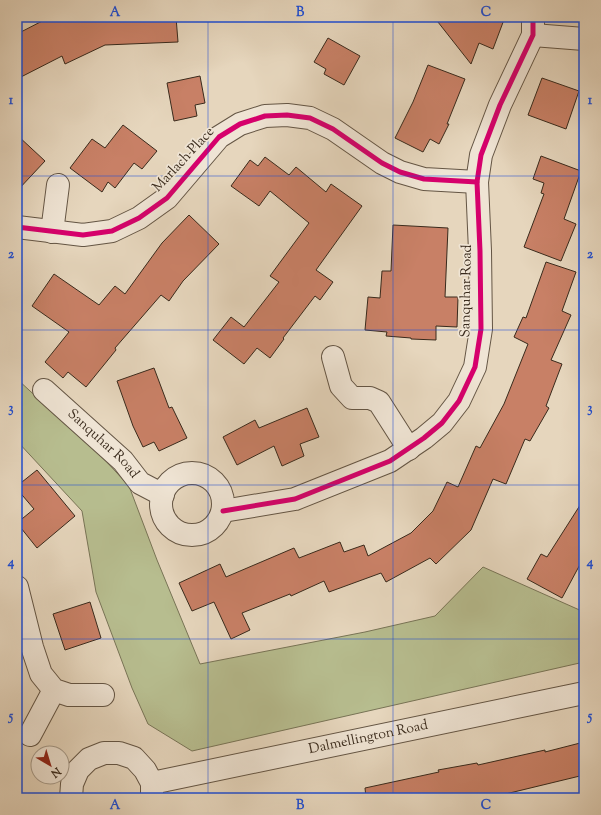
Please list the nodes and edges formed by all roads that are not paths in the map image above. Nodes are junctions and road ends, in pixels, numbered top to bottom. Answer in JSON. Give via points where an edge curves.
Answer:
{"nodes":[{"id":1,"x":533,"y":26,"type":"edge"},
{"id":2,"x":584,"y":39,"type":"edge"},
{"id":3,"x":477,"y":182,"type":"junction"},
{"id":4,"x":58,"y":185,"type":"dead end"},
{"id":5,"x":17,"y":227,"type":"edge"},
{"id":6,"x":52,"y":232,"type":"junction"},
{"id":7,"x":333,"y":357,"type":"dead end"},
{"id":8,"x":44,"y":390,"type":"dead end"},
{"id":9,"x":409,"y":449,"type":"junction"},
{"id":10,"x":162,"y":495,"type":"junction"},
{"id":11,"x":223,"y":511,"type":"junction"},
{"id":12,"x":17,"y":587,"type":"edge"},
{"id":13,"x":54,"y":690,"type":"junction"},
{"id":14,"x":584,"y":693,"type":"edge"},
{"id":15,"x":103,"y":695,"type":"dead end"},
{"id":16,"x":30,"y":735,"type":"dead end"},
{"id":17,"x":152,"y":791,"type":"edge"},
{"id":18,"x":71,"y":798,"type":"edge"}],
"edges":[{"from":1,"to":2,"type":"street","name":"Sanquhar Road"},
{"from":1,"to":3,"type":"street","name":"Sanquhar Road","via":[[481,155]]},
{"from":3,"to":6,"type":"street","name":"Marlach Place","via":[[424,179],[400,172],[333,129],[310,118],[264,116],[240,124],[219,137],[167,198],[139,218],[112,231],[83,235]]},
{"from":3,"to":9,"type":"street","name":"Sanquhar Road","via":[[481,328],[475,367],[459,401],[442,423]]},
{"from":4,"to":6,"type":"street"},
{"from":5,"to":6,"type":"street","name":"Marlach Place"},
{"from":7,"to":9,"type":"street","via":[[341,386],[352,398],[370,398],[379,402]]},
{"from":8,"to":10,"type":"street","name":"Sanquhar Road","via":[[123,461],[140,483]]},
{"from":9,"to":11,"type":"street","name":"Sanquhar Road","via":[[390,461],[295,499]]},
{"from":10,"to":11,"type":"street","via":[[171,482],[185,474],[201,474],[214,482],[222,495]]},
{"from":10,"to":11,"type":"street","via":[[162,512],[170,526],[184,535],[201,534],[215,526]]},
{"from":12,"to":13,"type":"street","via":[[41,674]]},
{"from":13,"to":15,"type":"street","via":[[69,695]]},
{"from":13,"to":16,"type":"street"},
{"from":14,"to":17,"type":"street","name":"Dalmellington Road"},
{"from":17,"to":18,"type":"street","name":"Dalmellington Road","via":[[145,770],[134,758],[120,753],[104,753],[89,759],[78,770],[72,784]]}]}
